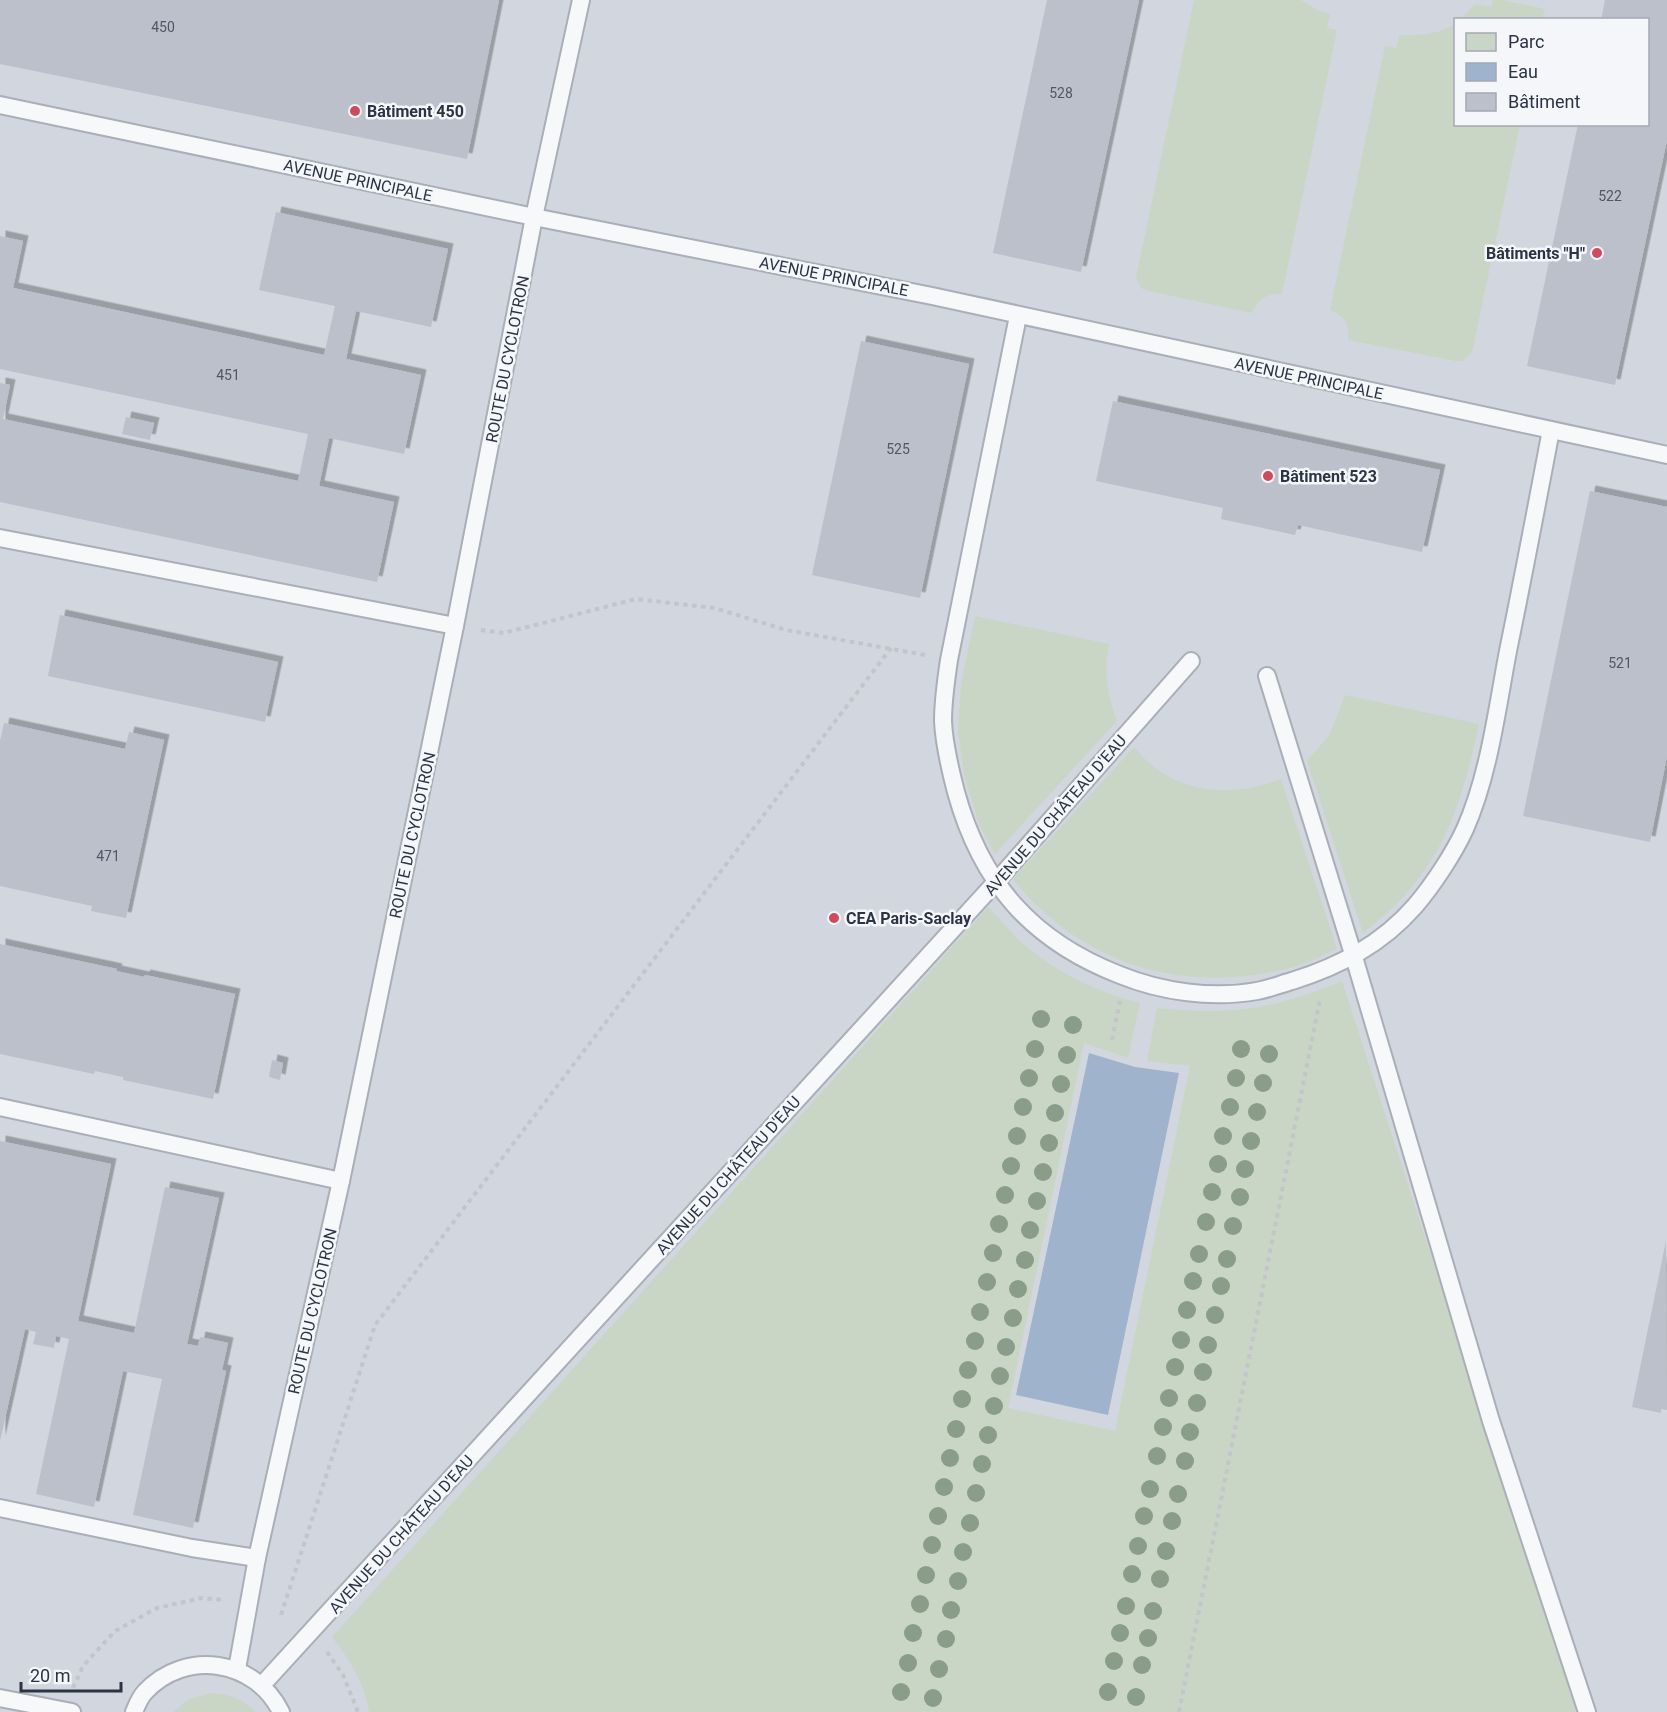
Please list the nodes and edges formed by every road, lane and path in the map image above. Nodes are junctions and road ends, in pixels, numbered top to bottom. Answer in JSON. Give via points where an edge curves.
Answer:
{"nodes":[{"id":1,"x":581,"y":0,"type":"edge"},
{"id":2,"x":0,"y":105,"type":"edge"},
{"id":3,"x":534,"y":217,"type":"junction"},
{"id":4,"x":1018,"y":316,"type":"junction"},
{"id":5,"x":1551,"y":430,"type":"junction"},
{"id":6,"x":1667,"y":454,"type":"edge"},
{"id":7,"x":0,"y":538,"type":"edge"},
{"id":8,"x":455,"y":626,"type":"junction"},
{"id":9,"x":891,"y":648,"type":"junction"},
{"id":10,"x":949,"y":660,"type":"junction"},
{"id":11,"x":1191,"y":661,"type":"dead end"},
{"id":12,"x":1267,"y":676,"type":"dead end"},
{"id":13,"x":995,"y":883,"type":"junction"},
{"id":14,"x":1354,"y":957,"type":"junction"},
{"id":15,"x":1326,"y":969,"type":"junction"},
{"id":16,"x":0,"y":1107,"type":"edge"},
{"id":17,"x":341,"y":1181,"type":"junction"},
{"id":18,"x":0,"y":1508,"type":"edge"},
{"id":19,"x":257,"y":1558,"type":"junction"},
{"id":20,"x":250,"y":1603,"type":"junction"},
{"id":21,"x":281,"y":1615,"type":"junction"},
{"id":22,"x":309,"y":1634,"type":"junction"},
{"id":23,"x":237,"y":1669,"type":"junction"},
{"id":24,"x":262,"y":1685,"type":"junction"},
{"id":25,"x":0,"y":1698,"type":"edge"},
{"id":26,"x":68,"y":1711,"type":"edge"},
{"id":27,"x":134,"y":1712,"type":"edge"},
{"id":28,"x":281,"y":1712,"type":"edge"},
{"id":29,"x":358,"y":1712,"type":"edge"},
{"id":30,"x":1179,"y":1712,"type":"edge"},
{"id":31,"x":1587,"y":1712,"type":"edge"}],
"edges":[{"from":1,"to":3,"type":"lane","name":"ROUTE DU CYCLOTRON"},
{"from":2,"to":3,"type":"lane","name":"AVENUE PRINCIPALE"},
{"from":3,"to":4,"type":"lane","name":"AVENUE PRINCIPALE"},
{"from":3,"to":8,"type":"lane","name":"ROUTE DU CYCLOTRON"},
{"from":4,"to":5,"type":"lane","name":"AVENUE PRINCIPALE"},
{"from":4,"to":10,"type":"lane"},
{"from":5,"to":6,"type":"lane","name":"AVENUE PRINCIPALE"},
{"from":5,"to":14,"type":"lane","via":[[1494,722],[1480,784],[1464,830],[1416,905],[1395,927]]},
{"from":7,"to":8,"type":"lane"},
{"from":8,"to":9,"type":"path","via":[[504,633],[636,599],[714,608],[786,630]]},
{"from":8,"to":17,"type":"lane","name":"ROUTE DU CYCLOTRON"},
{"from":9,"to":10,"type":"path"},
{"from":9,"to":21,"type":"path","via":[[375,1324]]},
{"from":10,"to":13,"type":"lane","via":[[943,717],[948,757],[963,820]]},
{"from":11,"to":13,"type":"lane","name":"AVENUE DU CHÂTEAU D'EAU"},
{"from":12,"to":14,"type":"lane"},
{"from":13,"to":15,"type":"lane","via":[[1019,911],[1075,956],[1157,987],[1219,994],[1259,991]]},
{"from":13,"to":22,"type":"lane","name":"AVENUE DU CHÂTEAU D'EAU"},
{"from":14,"to":15,"type":"lane"},
{"from":14,"to":31,"type":"lane","via":[[1491,1421]]},
{"from":15,"to":30,"type":"path"},
{"from":16,"to":17,"type":"lane"},
{"from":17,"to":19,"type":"lane","name":"ROUTE DU CYCLOTRON"},
{"from":18,"to":19,"type":"lane"},
{"from":19,"to":20,"type":"lane","name":"ROUTE DU CYCLOTRON"},
{"from":20,"to":21,"type":"path"},
{"from":20,"to":23,"type":"lane","name":"ROUTE DU CYCLOTRON"},
{"from":20,"to":26,"type":"path","via":[[202,1598],[157,1608],[115,1631],[83,1666]]},
{"from":21,"to":22,"type":"path"},
{"from":22,"to":24,"type":"lane","name":"AVENUE DU CHÂTEAU D'EAU"},
{"from":22,"to":29,"type":"path","via":[[343,1675]]},
{"from":23,"to":24,"type":"lane"},
{"from":23,"to":27,"type":"lane","via":[[214,1664],[190,1665],[163,1676],[143,1693]]},
{"from":24,"to":28,"type":"lane"},
{"from":25,"to":26,"type":"lane"}]}
